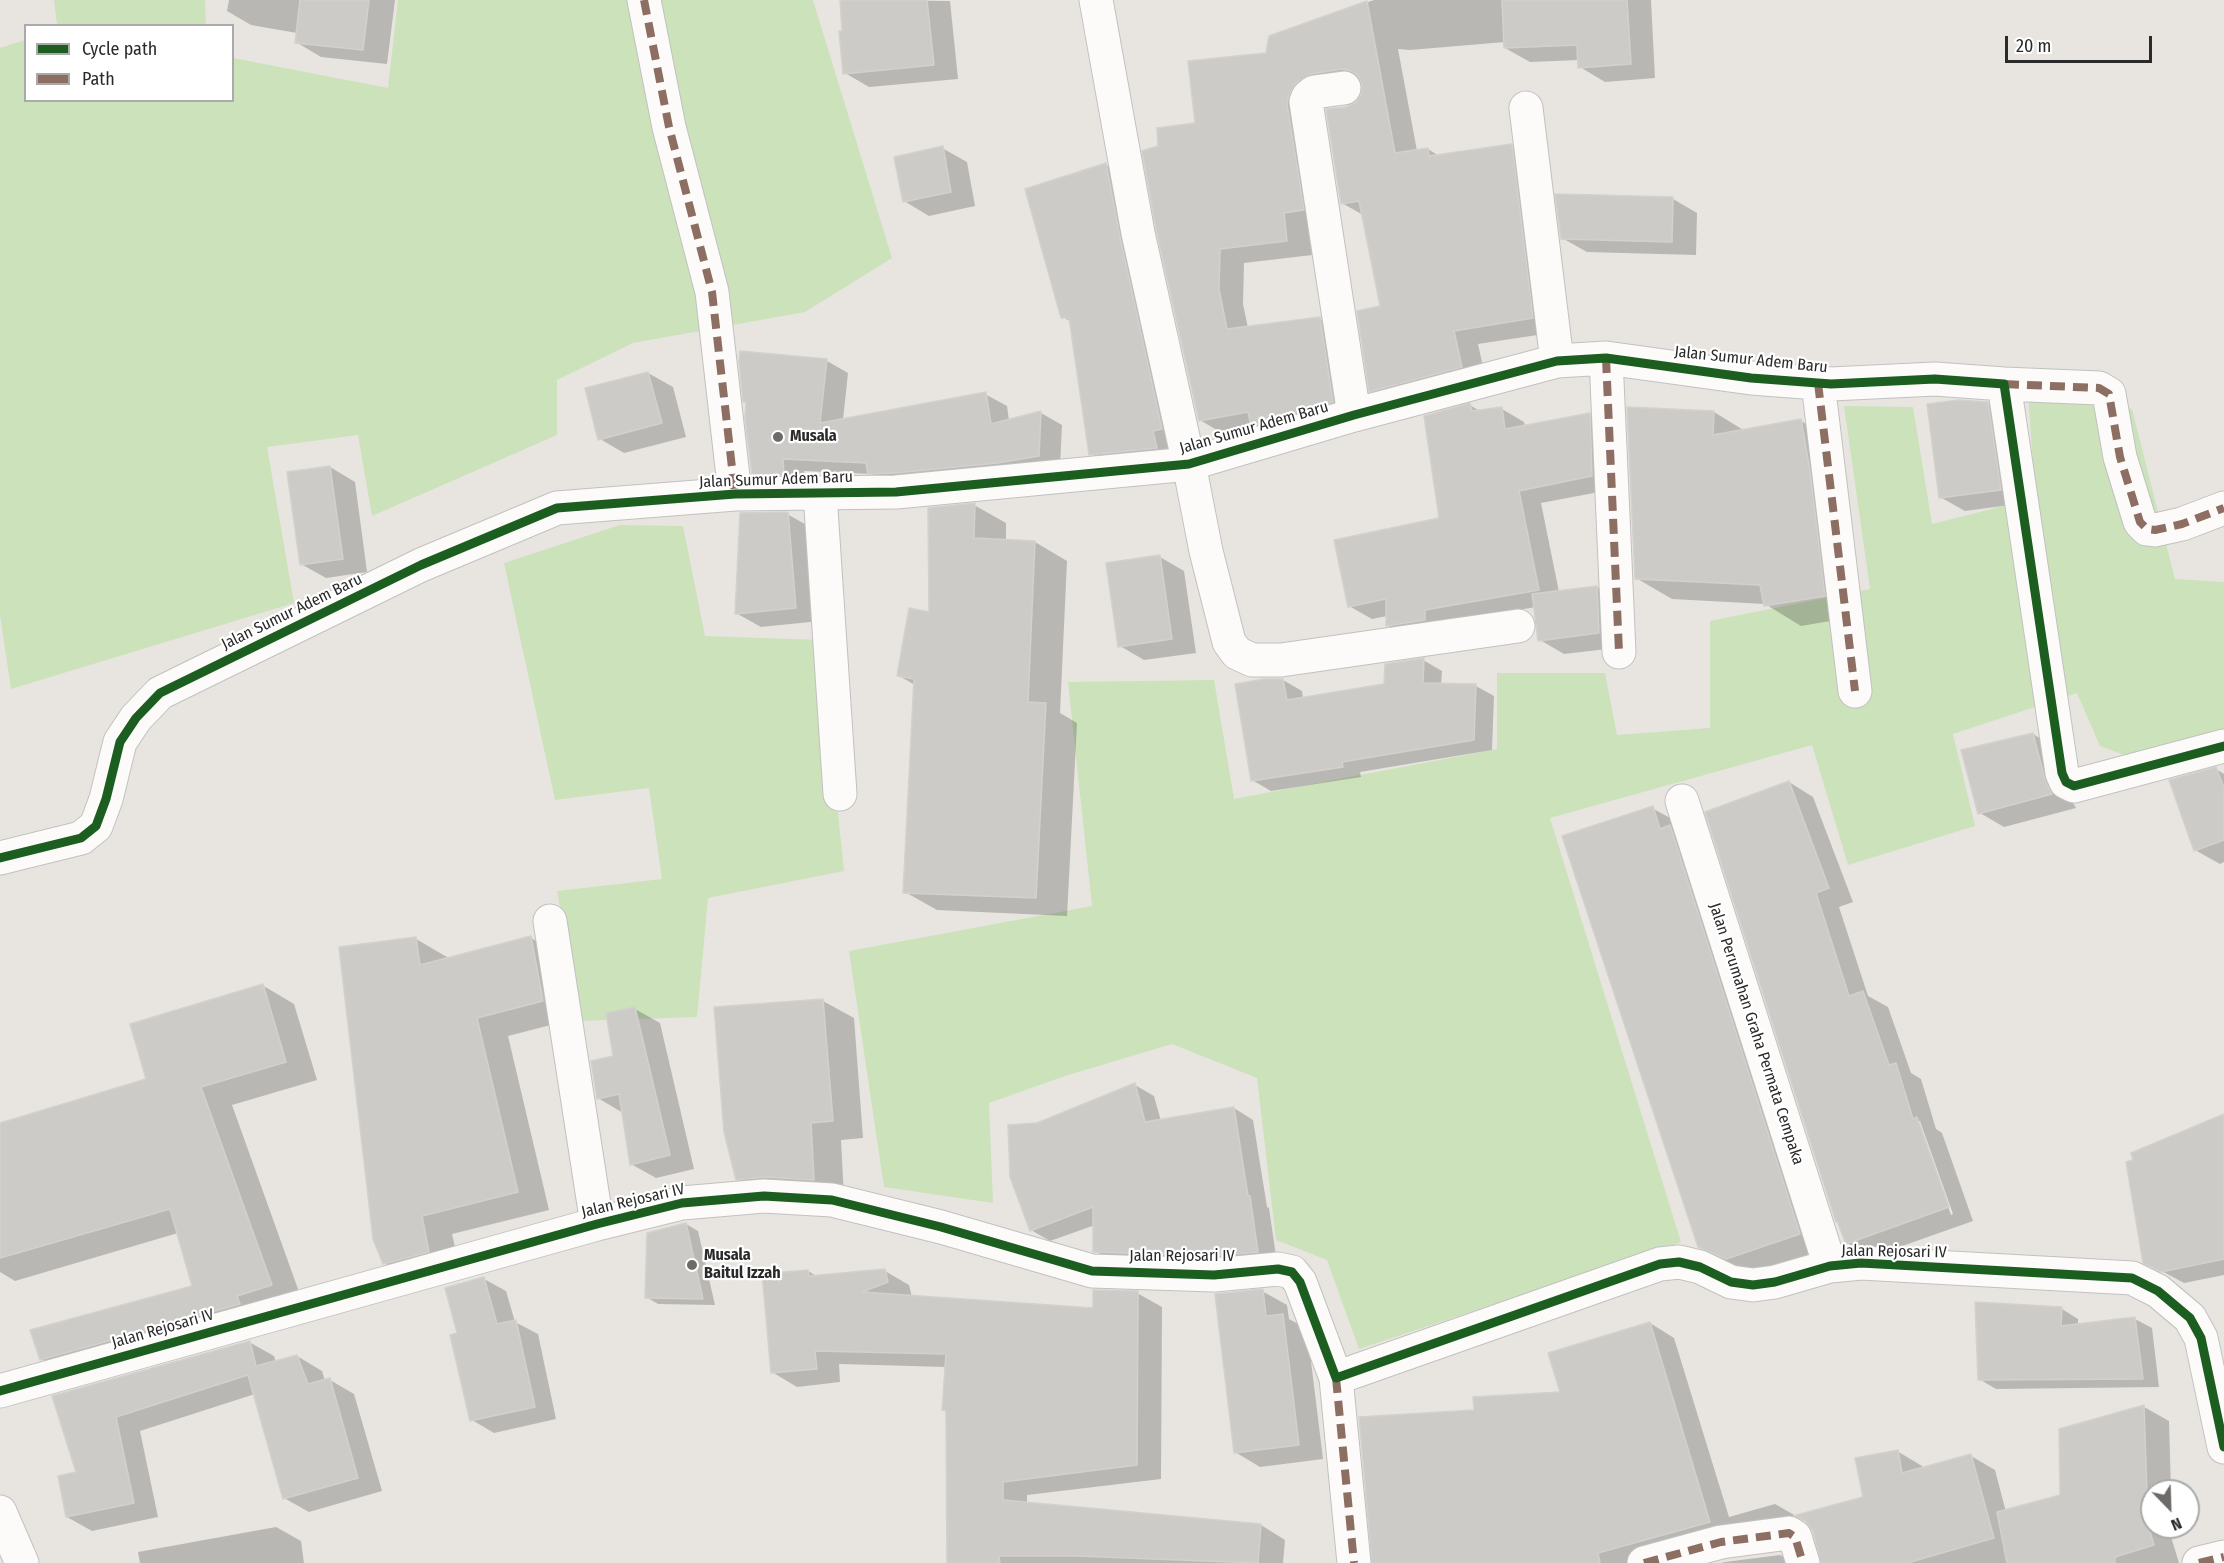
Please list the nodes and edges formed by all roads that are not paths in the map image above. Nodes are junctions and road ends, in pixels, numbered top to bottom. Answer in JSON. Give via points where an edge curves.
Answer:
{"nodes":[{"id":1,"x":644,"y":0,"type":"edge"},
{"id":2,"x":1096,"y":0,"type":"edge"},
{"id":3,"x":1344,"y":88,"type":"dead end"},
{"id":4,"x":1526,"y":108,"type":"dead end"},
{"id":5,"x":1606,"y":358,"type":"junction"},
{"id":6,"x":1557,"y":361,"type":"junction"},
{"id":7,"x":1818,"y":383,"type":"junction"},
{"id":8,"x":2004,"y":384,"type":"junction"},
{"id":9,"x":1354,"y":415,"type":"junction"},
{"id":10,"x":1189,"y":464,"type":"junction"},
{"id":11,"x":735,"y":494,"type":"junction"},
{"id":12,"x":820,"y":494,"type":"junction"},
{"id":13,"x":2224,"y":508,"type":"edge"},
{"id":14,"x":1518,"y":626,"type":"dead end"},
{"id":15,"x":1619,"y":652,"type":"dead end"},
{"id":16,"x":1855,"y":691,"type":"dead end"},
{"id":17,"x":2224,"y":746,"type":"edge"},
{"id":18,"x":840,"y":794,"type":"dead end"},
{"id":19,"x":1682,"y":801,"type":"dead end"},
{"id":20,"x":0,"y":858,"type":"edge"},
{"id":21,"x":550,"y":921,"type":"dead end"},
{"id":22,"x":597,"y":1224,"type":"junction"},
{"id":23,"x":1830,"y":1266,"type":"junction"},
{"id":24,"x":1336,"y":1378,"type":"junction"},
{"id":25,"x":0,"y":1391,"type":"edge"},
{"id":26,"x":2224,"y":1447,"type":"edge"},
{"id":27,"x":0,"y":1512,"type":"edge"},
{"id":28,"x":2224,"y":1557,"type":"edge"},
{"id":29,"x":22,"y":1563,"type":"edge"},
{"id":30,"x":1354,"y":1563,"type":"edge"},
{"id":31,"x":1644,"y":1563,"type":"edge"},
{"id":32,"x":1803,"y":1563,"type":"edge"},
{"id":33,"x":2199,"y":1563,"type":"edge"}],
"edges":[{"from":1,"to":11,"type":"street","via":[[669,127],[712,292]]},
{"from":2,"to":10,"type":"street","name":"Jalan Sumur Adem Baru","via":[[1138,233]]},
{"from":3,"to":9,"type":"street","via":[[1314,93],[1306,102]]},
{"from":4,"to":6,"type":"street"},
{"from":5,"to":6,"type":"street","name":"Jalan Sumur Adem Baru"},
{"from":5,"to":7,"type":"street","name":"Jalan Sumur Adem Baru"},
{"from":5,"to":15,"type":"street"},
{"from":6,"to":9,"type":"street","name":"Jalan Sumur Adem Baru"},
{"from":7,"to":8,"type":"street","name":"Jalan Sumur Adem Baru","via":[[1935,379]]},
{"from":7,"to":16,"type":"street"},
{"from":8,"to":13,"type":"street","name":"Jalan Sumur Adem Baru","via":[[2099,388],[2109,394],[2120,457],[2140,522],[2147,529],[2182,524]]},
{"from":8,"to":17,"type":"street","via":[[2066,782],[2074,786]]},
{"from":9,"to":10,"type":"street","name":"Jalan Sumur Adem Baru"},
{"from":10,"to":12,"type":"street","name":"Jalan Sumur Adem Baru","via":[[896,492]]},
{"from":10,"to":14,"type":"street","via":[[1223,621],[1237,653],[1252,660],[1281,660]]},
{"from":11,"to":12,"type":"street","name":"Jalan Sumur Adem Baru"},
{"from":11,"to":20,"type":"street","name":"Jalan Sumur Adem Baru","via":[[557,508],[422,565],[170,688],[135,718],[120,742],[96,826],[81,838]]},
{"from":12,"to":18,"type":"street"},
{"from":19,"to":23,"type":"street","name":"Jalan Perumahan Graha Permata Cempaka"},
{"from":21,"to":22,"type":"street"},
{"from":22,"to":24,"type":"street","name":"Jalan Rejosari IV","via":[[682,1203],[764,1196],[832,1200],[1092,1271],[1214,1275],[1278,1269],[1292,1272],[1300,1282]]},
{"from":22,"to":25,"type":"street","name":"Jalan Rejosari IV"},
{"from":23,"to":24,"type":"street","name":"Jalan Rejosari IV","via":[[1753,1285],[1731,1282],[1679,1262],[1660,1264]]},
{"from":23,"to":26,"type":"street","name":"Jalan Rejosari IV","via":[[1861,1263],[2132,1278],[2158,1291],[2190,1318],[2201,1338]]},
{"from":24,"to":30,"type":"street"},
{"from":27,"to":29,"type":"street"},
{"from":28,"to":33,"type":"street"},
{"from":31,"to":32,"type":"street","via":[[1720,1542],[1789,1533],[1795,1537]]}]}
